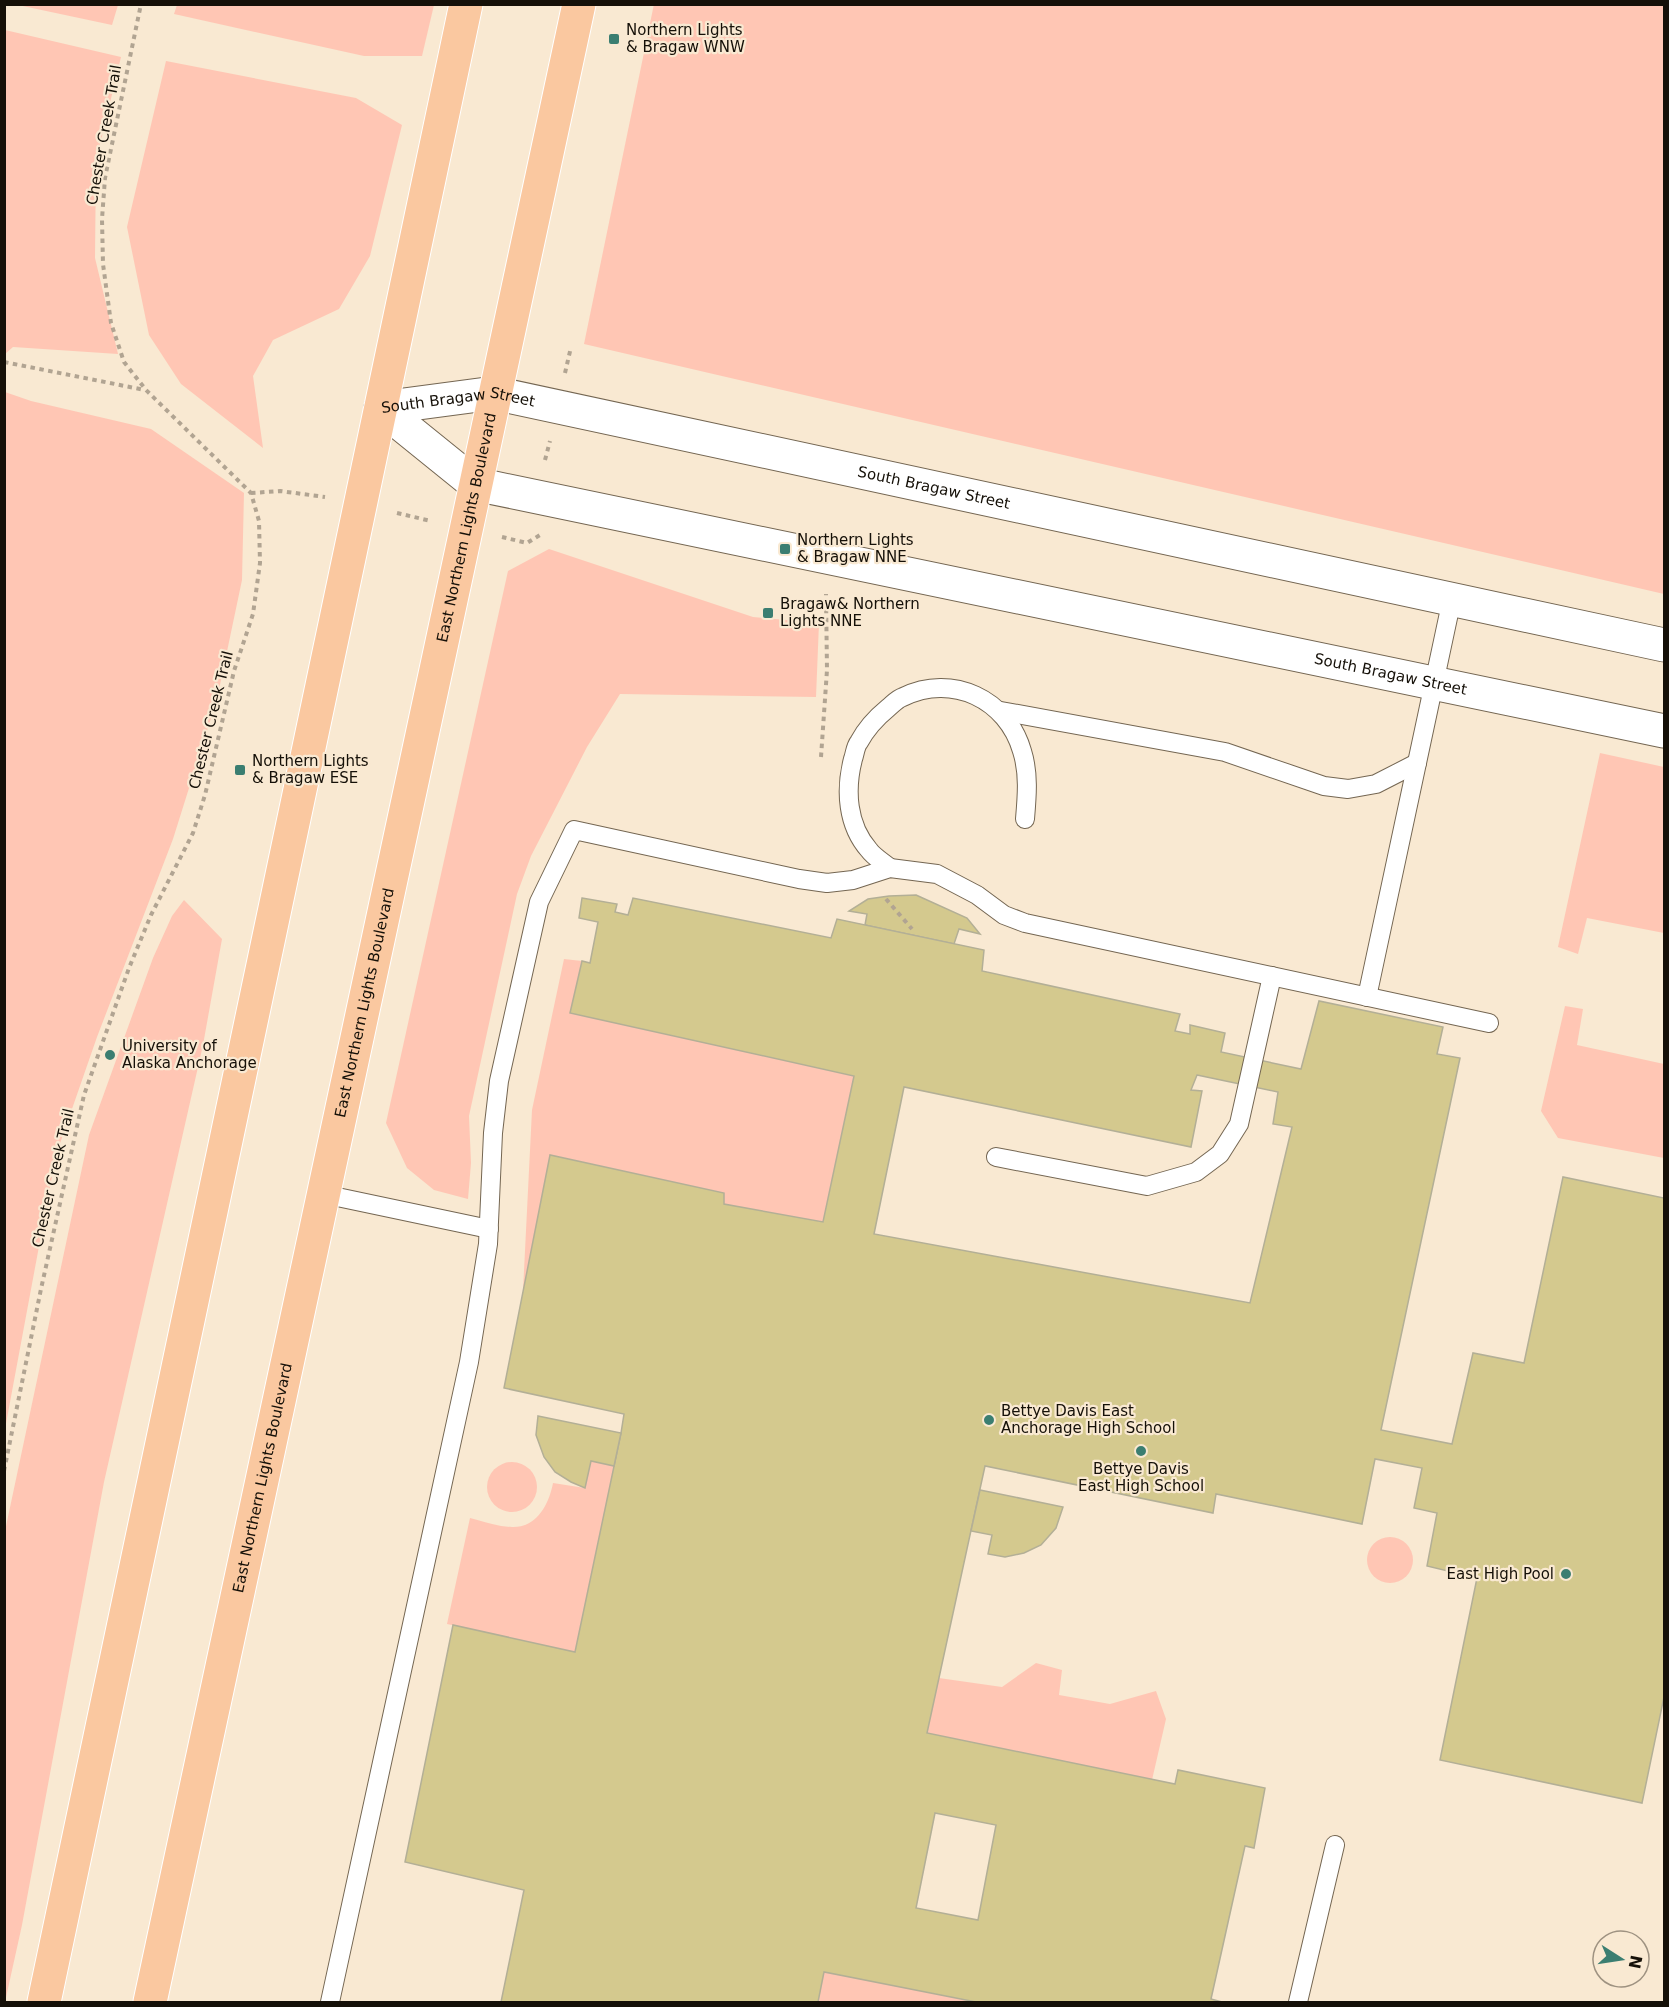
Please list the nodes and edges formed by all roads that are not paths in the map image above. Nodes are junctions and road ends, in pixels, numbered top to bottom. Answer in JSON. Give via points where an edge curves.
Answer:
{"nodes":[{"id":1,"x":466,"y":4,"type":"edge"},
{"id":2,"x":579,"y":4,"type":"edge"},
{"id":3,"x":494,"y":393,"type":"junction"},
{"id":4,"x":381,"y":408,"type":"junction"},
{"id":5,"x":475,"y":484,"type":"junction"},
{"id":6,"x":1452,"y":600,"type":"junction"},
{"id":7,"x":1665,"y":645,"type":"edge"},
{"id":8,"x":1434,"y":683,"type":"junction"},
{"id":9,"x":1001,"y":711,"type":"junction"},
{"id":10,"x":1665,"y":731,"type":"edge"},
{"id":11,"x":1417,"y":763,"type":"junction"},
{"id":12,"x":1025,"y":819,"type":"dead end"},
{"id":13,"x":890,"y":868,"type":"junction"},
{"id":14,"x":1272,"y":976,"type":"junction"},
{"id":15,"x":1367,"y":997,"type":"junction"},
{"id":16,"x":1489,"y":1023,"type":"dead end"},
{"id":17,"x":996,"y":1157,"type":"dead end"},
{"id":18,"x":323,"y":1194,"type":"junction"},
{"id":19,"x":489,"y":1229,"type":"junction"},
{"id":20,"x":1335,"y":1845,"type":"dead end"},
{"id":21,"x":44,"y":2002,"type":"edge"},
{"id":22,"x":150,"y":2002,"type":"edge"},
{"id":23,"x":330,"y":2002,"type":"edge"},
{"id":24,"x":1298,"y":2002,"type":"edge"}],
"edges":[{"from":1,"to":4,"type":"main road"},
{"from":2,"to":3,"type":"main road","name":"East Northern Lights Boulevard"},
{"from":3,"to":4,"type":"main road","name":"South Bragaw Street"},
{"from":3,"to":5,"type":"main road","name":"East Northern Lights Boulevard"},
{"from":3,"to":6,"type":"main road","name":"South Bragaw Street"},
{"from":4,"to":5,"type":"main road","name":"South Bragaw Street"},
{"from":4,"to":21,"type":"main road"},
{"from":5,"to":8,"type":"main road","name":"South Bragaw Street"},
{"from":5,"to":18,"type":"main road","name":"East Northern Lights Boulevard"},
{"from":6,"to":7,"type":"main road","name":"South Bragaw Street"},
{"from":6,"to":8,"type":"lane"},
{"from":8,"to":10,"type":"main road","name":"South Bragaw Street"},
{"from":8,"to":11,"type":"lane"},
{"from":9,"to":11,"type":"lane","via":[[1225,752],[1324,786],[1348,789],[1376,784]]},
{"from":9,"to":12,"type":"lane","via":[[1023,752]]},
{"from":9,"to":13,"type":"lane","via":[[982,698],[957,689],[929,688],[901,697],[877,717],[857,744],[848,776],[848,802],[855,826],[869,850]]},
{"from":11,"to":15,"type":"lane"},
{"from":13,"to":14,"type":"lane","via":[[937,874],[1004,915],[1025,923]]},
{"from":13,"to":19,"type":"lane","via":[[853,880],[827,883],[574,830],[539,902],[499,1081]]},
{"from":14,"to":15,"type":"lane"},
{"from":14,"to":17,"type":"lane","via":[[1239,1124],[1220,1154],[1196,1172],[1147,1186]]},
{"from":15,"to":16,"type":"lane"},
{"from":18,"to":19,"type":"lane"},
{"from":18,"to":22,"type":"main road","name":"East Northern Lights Boulevard"},
{"from":19,"to":23,"type":"lane","via":[[469,1362]]},
{"from":20,"to":24,"type":"lane"}]}
